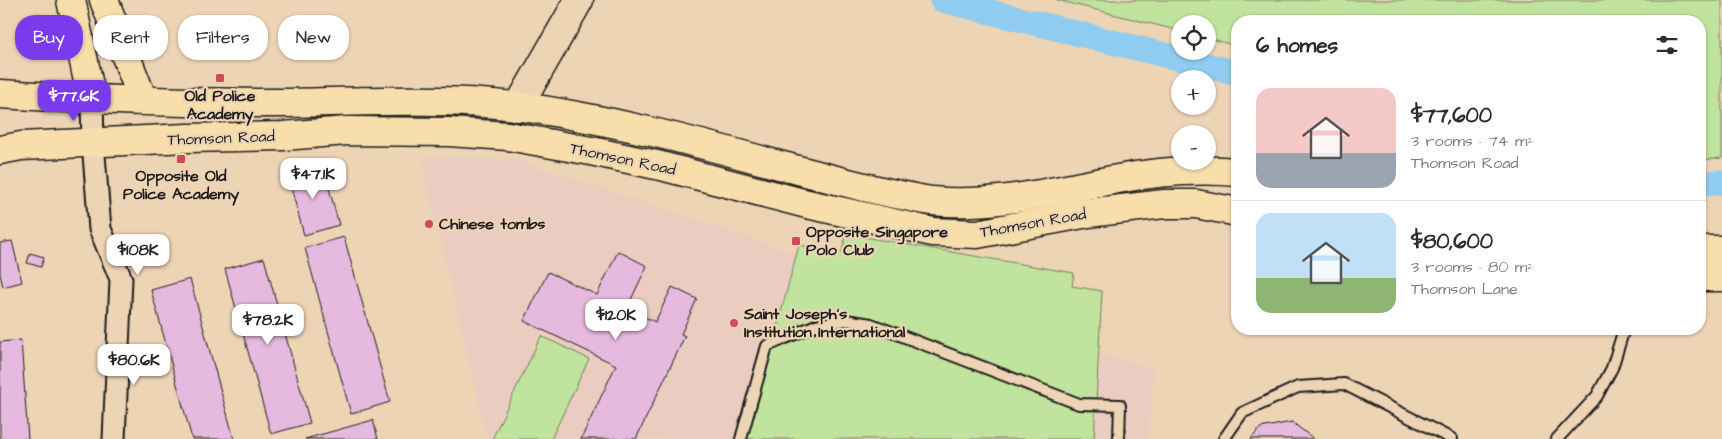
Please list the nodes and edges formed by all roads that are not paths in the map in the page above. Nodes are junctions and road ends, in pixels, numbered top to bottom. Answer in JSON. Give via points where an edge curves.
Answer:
{"nodes":[{"id":1,"x":71,"y":0,"type":"edge"},
{"id":2,"x":104,"y":0,"type":"edge"},
{"id":3,"x":579,"y":0,"type":"edge"},
{"id":4,"x":0,"y":94,"type":"edge"},
{"id":5,"x":92,"y":100,"type":"junction"},
{"id":6,"x":143,"y":100,"type":"junction"},
{"id":7,"x":518,"y":107,"type":"junction"},
{"id":8,"x":93,"y":143,"type":"junction"},
{"id":9,"x":0,"y":150,"type":"edge"},
{"id":10,"x":1231,"y":171,"type":"edge"},
{"id":11,"x":1231,"y":211,"type":"edge"},
{"id":12,"x":1706,"y":250,"type":"edge"},
{"id":13,"x":1722,"y":250,"type":"edge"},
{"id":14,"x":1706,"y":277,"type":"edge"},
{"id":15,"x":1722,"y":277,"type":"edge"},
{"id":16,"x":1622,"y":335,"type":"edge"},
{"id":17,"x":114,"y":439,"type":"edge"},
{"id":18,"x":741,"y":439,"type":"edge"},
{"id":19,"x":1119,"y":439,"type":"edge"},
{"id":20,"x":1224,"y":439,"type":"edge"},
{"id":21,"x":1452,"y":439,"type":"edge"},
{"id":22,"x":1557,"y":439,"type":"edge"}],
"edges":[{"from":1,"to":5,"type":"main road"},
{"from":2,"to":6,"type":"main road"},
{"from":3,"to":7,"type":"street"},
{"from":4,"to":5,"type":"main road","name":"Thomson Road"},
{"from":5,"to":6,"type":"main road","name":"Thomson Road"},
{"from":5,"to":8,"type":"street"},
{"from":6,"to":7,"type":"main road","name":"Thomson Road","via":[[274,103],[414,100]]},
{"from":7,"to":10,"type":"main road","name":"Thomson Road","via":[[635,128],[930,201],[971,203],[1177,171]]},
{"from":8,"to":9,"type":"main road","name":"Thomson Road"},
{"from":8,"to":11,"type":"main road","name":"Thomson Road","via":[[347,131],[508,136],[591,150],[933,232],[977,234],[1088,212],[1164,204],[1196,204]]},
{"from":8,"to":17,"type":"street","via":[[100,229],[121,279]]},
{"from":12,"to":13,"type":"main road"},
{"from":14,"to":15,"type":"main road"},
{"from":16,"to":22,"type":"lane","via":[[1612,368],[1597,396]]},
{"from":18,"to":19,"type":"lane","via":[[767,346],[816,325],[846,320],[872,324],[1079,404],[1120,405]]},
{"from":20,"to":21,"type":"lane","via":[[1242,414],[1298,386],[1344,384]]}]}
